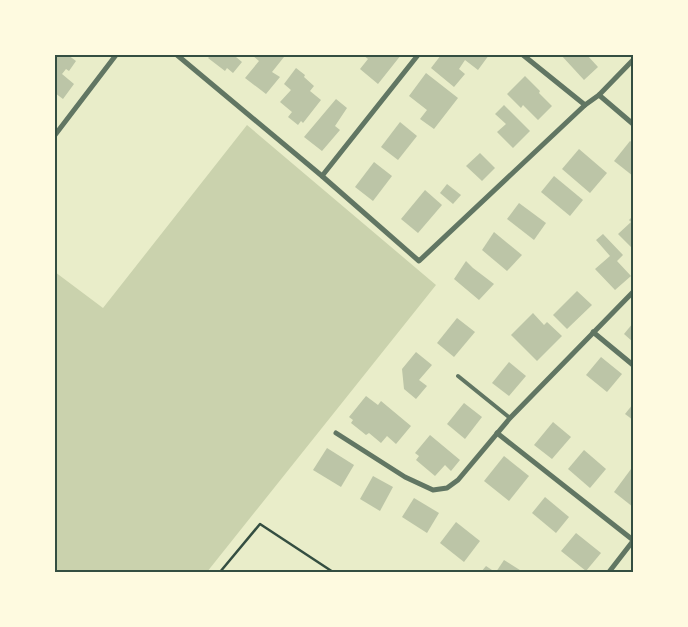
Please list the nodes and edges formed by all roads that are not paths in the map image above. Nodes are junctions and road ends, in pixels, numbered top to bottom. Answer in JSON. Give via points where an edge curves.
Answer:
{"nodes":[{"id":1,"x":116,"y":55,"type":"edge"},
{"id":2,"x":177,"y":55,"type":"edge"},
{"id":3,"x":418,"y":55,"type":"edge"},
{"id":4,"x":523,"y":55,"type":"edge"},
{"id":5,"x":633,"y":60,"type":"edge"},
{"id":6,"x":599,"y":95,"type":"junction"},
{"id":7,"x":585,"y":105,"type":"junction"},
{"id":8,"x":633,"y":124,"type":"edge"},
{"id":9,"x":55,"y":135,"type":"edge"},
{"id":10,"x":322,"y":176,"type":"junction"},
{"id":11,"x":633,"y":292,"type":"edge"},
{"id":12,"x":594,"y":332,"type":"junction"},
{"id":13,"x":633,"y":365,"type":"edge"},
{"id":14,"x":458,"y":376,"type":"dead end"},
{"id":15,"x":510,"y":418,"type":"junction"},
{"id":16,"x":336,"y":433,"type":"dead end"},
{"id":17,"x":497,"y":433,"type":"junction"},
{"id":18,"x":633,"y":540,"type":"edge"},
{"id":19,"x":608,"y":572,"type":"edge"}],
"edges":[{"from":1,"to":9,"type":"street"},
{"from":2,"to":10,"type":"street"},
{"from":3,"to":10,"type":"street"},
{"from":4,"to":7,"type":"street"},
{"from":5,"to":6,"type":"street"},
{"from":6,"to":7,"type":"street"},
{"from":6,"to":8,"type":"street"},
{"from":7,"to":10,"type":"street","via":[[419,261]]},
{"from":11,"to":12,"type":"street"},
{"from":12,"to":13,"type":"street"},
{"from":12,"to":15,"type":"street"},
{"from":14,"to":15,"type":"lane"},
{"from":15,"to":17,"type":"street"},
{"from":16,"to":17,"type":"street","via":[[405,477],[433,490],[446,488],[458,480]]},
{"from":17,"to":18,"type":"street"},
{"from":18,"to":19,"type":"street"}]}
